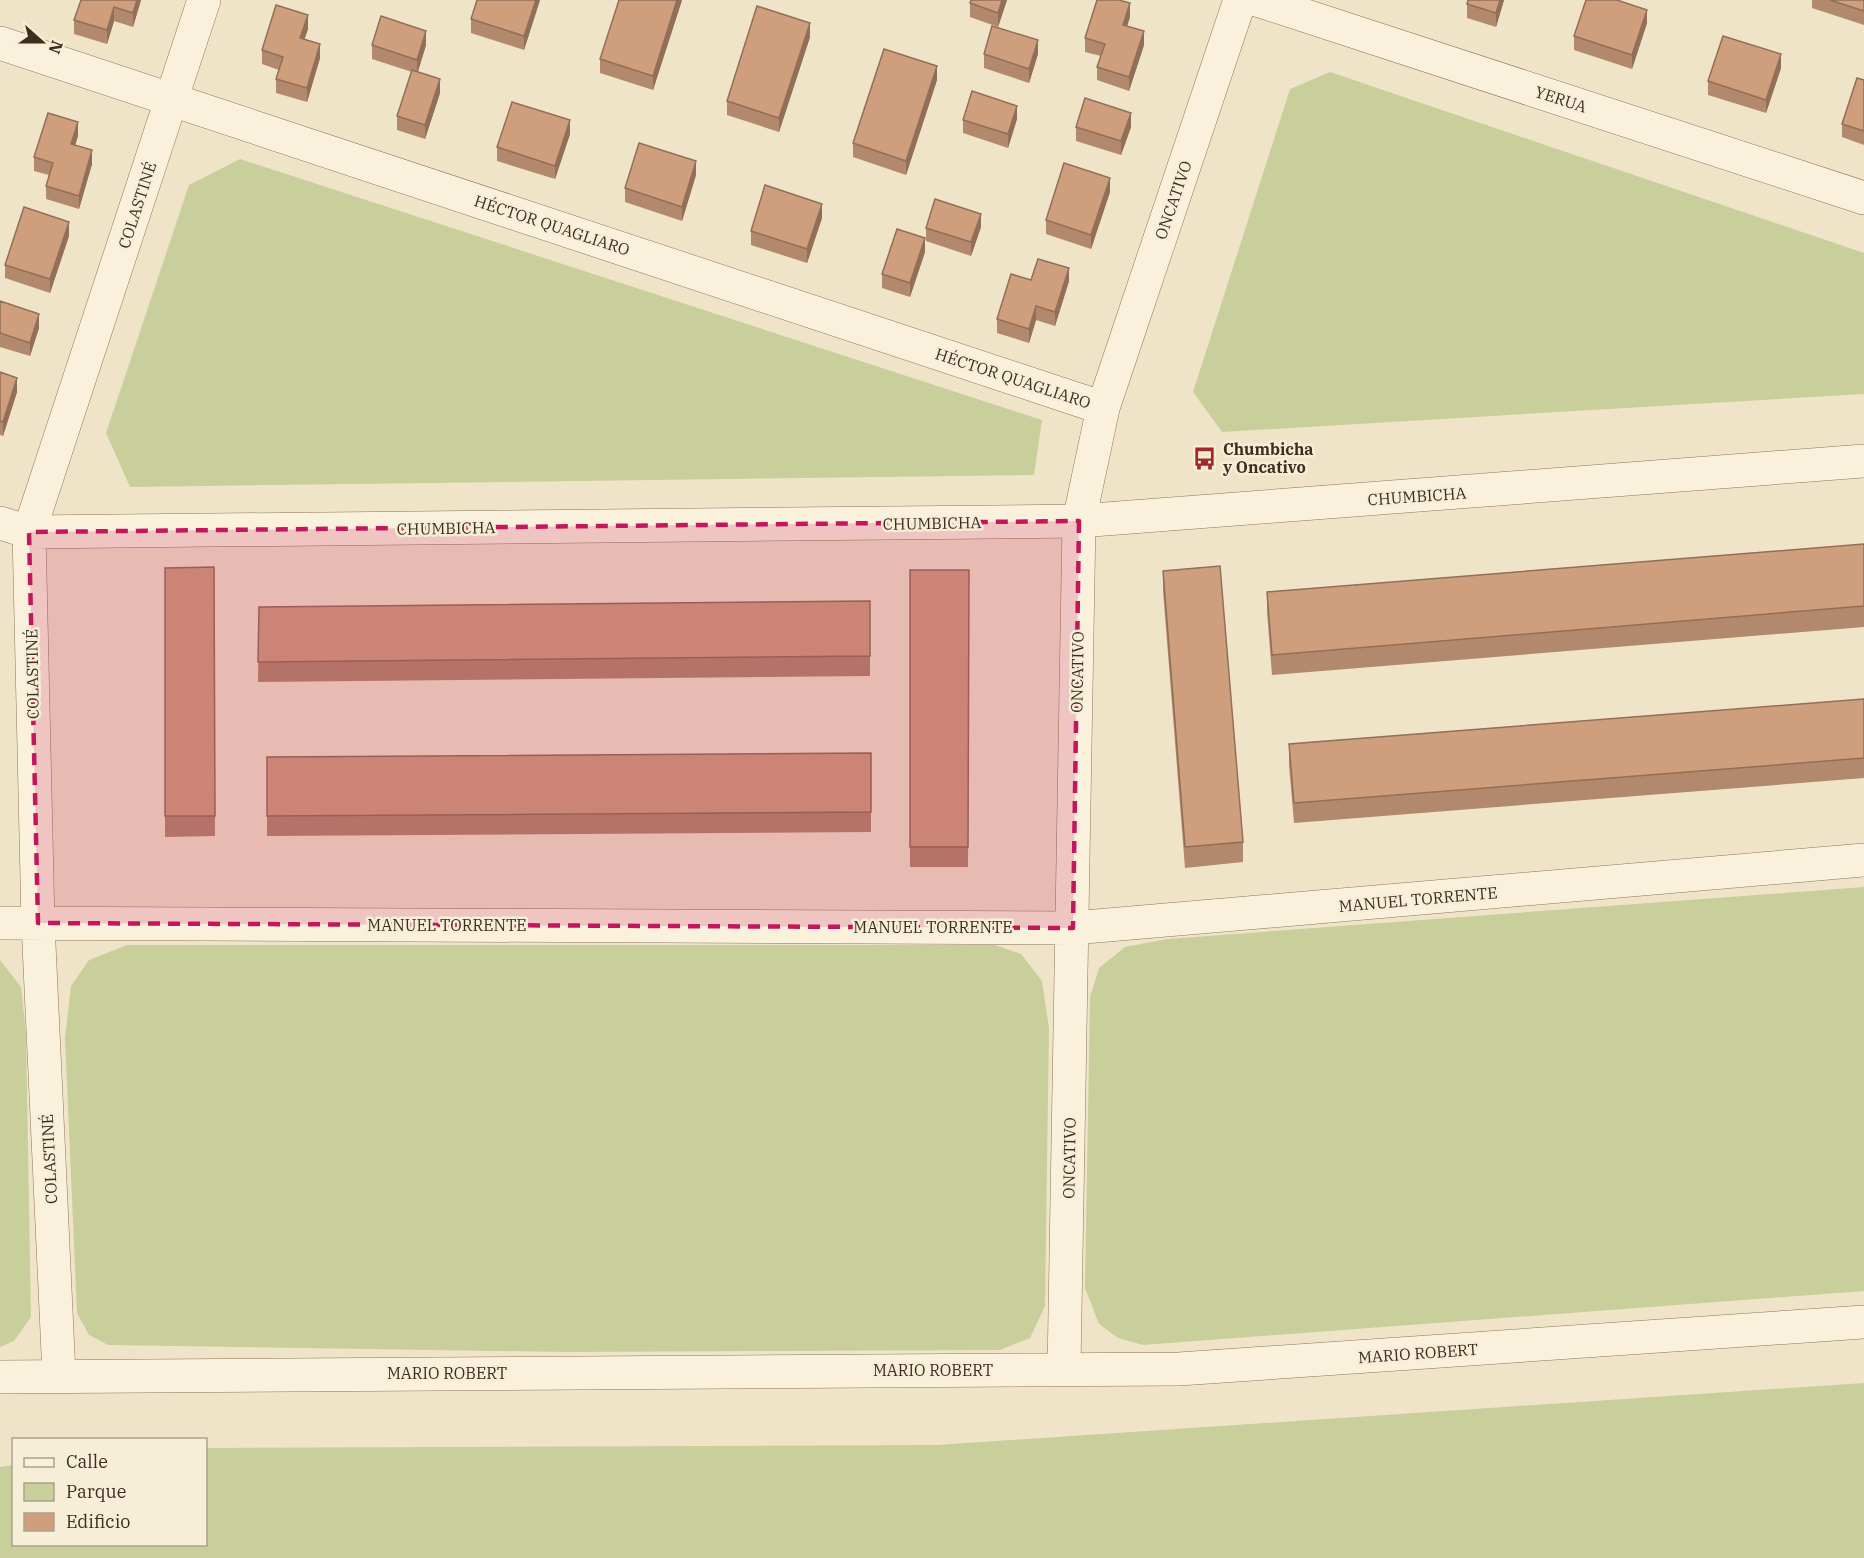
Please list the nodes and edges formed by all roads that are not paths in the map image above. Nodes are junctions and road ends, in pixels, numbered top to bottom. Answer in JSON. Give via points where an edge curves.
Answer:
{"nodes":[{"id":1,"x":204,"y":0,"type":"edge"},
{"id":2,"x":1240,"y":0,"type":"edge"},
{"id":3,"x":1257,"y":0,"type":"edge"},
{"id":4,"x":0,"y":44,"type":"edge"},
{"id":5,"x":172,"y":99,"type":"junction"},
{"id":6,"x":1864,"y":198,"type":"edge"},
{"id":7,"x":1103,"y":408,"type":"junction"},
{"id":8,"x":1864,"y":461,"type":"edge"},
{"id":9,"x":1079,"y":521,"type":"junction"},
{"id":10,"x":14,"y":527,"type":"edge"},
{"id":11,"x":1864,"y":861,"type":"edge"},
{"id":12,"x":0,"y":923,"type":"edge"},
{"id":13,"x":38,"y":923,"type":"junction"},
{"id":14,"x":1074,"y":928,"type":"junction"},
{"id":15,"x":1864,"y":1322,"type":"edge"},
{"id":16,"x":1064,"y":1369,"type":"junction"},
{"id":17,"x":59,"y":1375,"type":"junction"},
{"id":18,"x":0,"y":1377,"type":"edge"}],
"edges":[{"from":1,"to":5,"type":"street","name":"COLASTINÉ"},
{"from":2,"to":7,"type":"street","name":"ONCATIVO"},
{"from":3,"to":6,"type":"street","name":"YERUA"},
{"from":4,"to":5,"type":"street","name":"HÉCTOR QUAGLIARO"},
{"from":5,"to":7,"type":"street","name":"HÉCTOR QUAGLIARO"},
{"from":5,"to":10,"type":"street","name":"COLASTINÉ"},
{"from":7,"to":9,"type":"street","name":"ONCATIVO"},
{"from":8,"to":9,"type":"street","name":"CHUMBICHA"},
{"from":9,"to":10,"type":"street","name":"CHUMBICHA"},
{"from":9,"to":14,"type":"street","name":"ONCATIVO"},
{"from":10,"to":13,"type":"street","name":"COLASTINÉ"},
{"from":11,"to":14,"type":"street","name":"MANUEL TORRENTE"},
{"from":12,"to":13,"type":"street","name":"MANUEL TORRENTE"},
{"from":13,"to":14,"type":"street","name":"MANUEL TORRENTE"},
{"from":13,"to":17,"type":"street","name":"COLASTINÉ"},
{"from":14,"to":16,"type":"street","name":"ONCATIVO"},
{"from":15,"to":16,"type":"street","name":"MARIO ROBERT","via":[[1179,1369]]},
{"from":16,"to":17,"type":"street","name":"MARIO ROBERT"},
{"from":17,"to":18,"type":"street","name":"MARIO ROBERT"}]}
